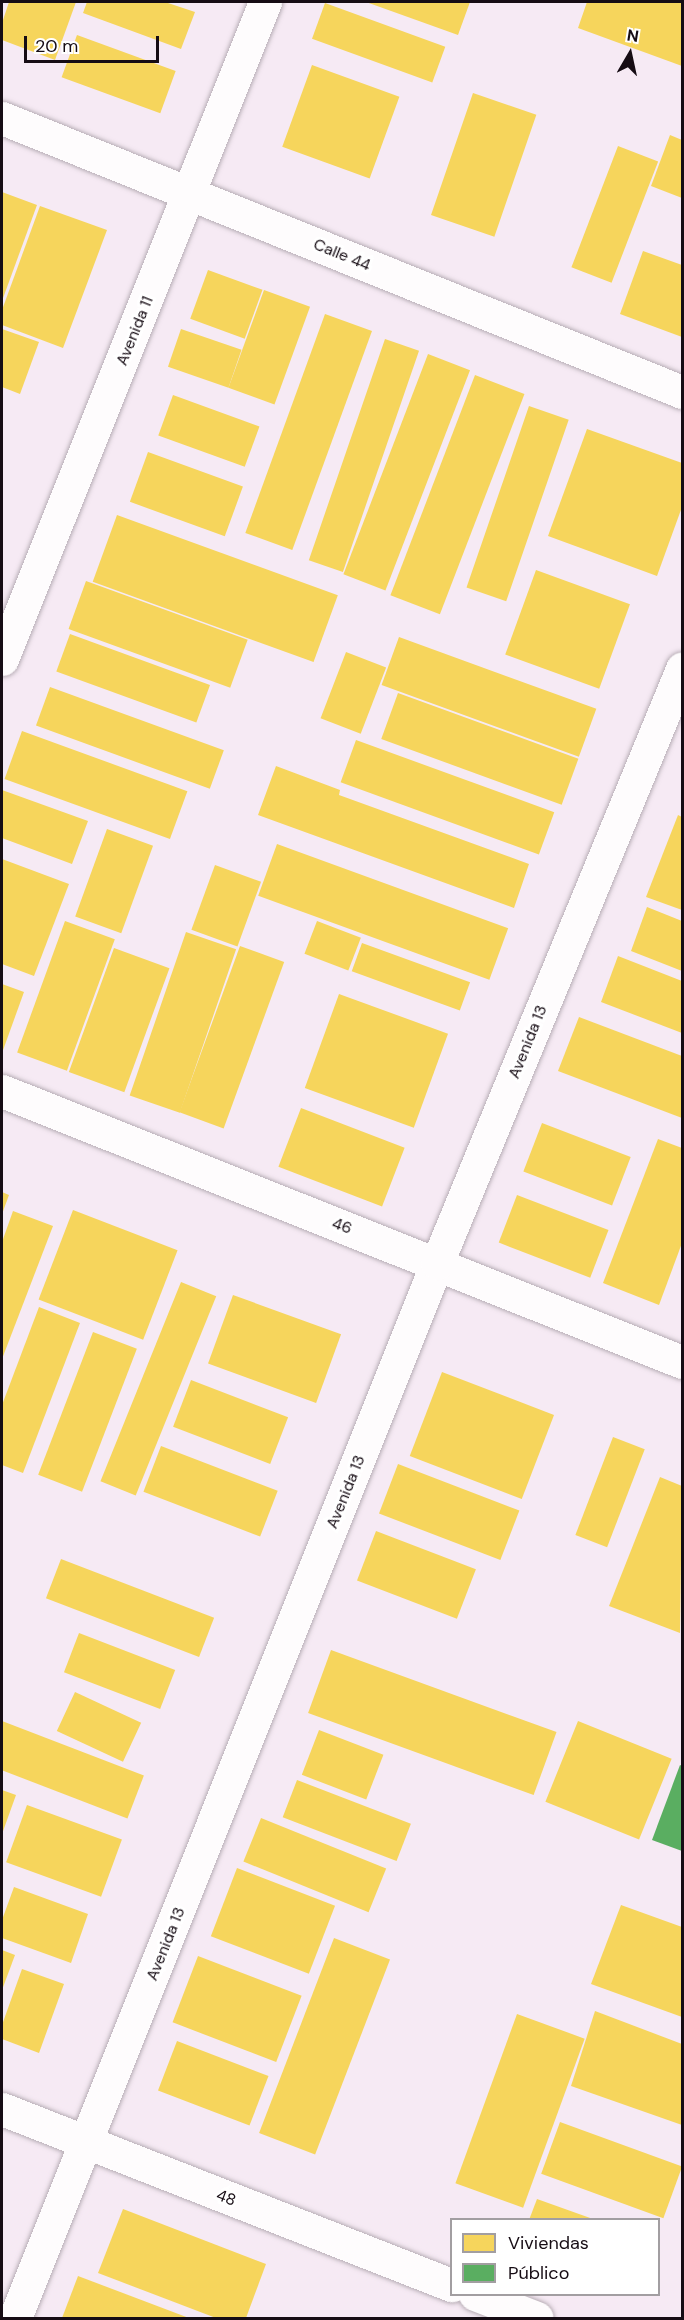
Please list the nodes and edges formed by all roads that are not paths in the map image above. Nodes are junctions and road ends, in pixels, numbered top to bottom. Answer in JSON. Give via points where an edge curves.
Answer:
{"nodes":[{"id":1,"x":265,"y":2,"type":"edge"},
{"id":2,"x":2,"y":118,"type":"edge"},
{"id":3,"x":191,"y":194,"type":"junction"},
{"id":4,"x":682,"y":392,"type":"edge"},
{"id":5,"x":2,"y":659,"type":"edge"},
{"id":6,"x":682,"y":669,"type":"edge"},
{"id":7,"x":2,"y":1091,"type":"edge"},
{"id":8,"x":437,"y":1263,"type":"junction"},
{"id":9,"x":682,"y":1362,"type":"edge"},
{"id":10,"x":2,"y":2109,"type":"edge"},
{"id":11,"x":87,"y":2143,"type":"junction"},
{"id":12,"x":450,"y":2284,"type":"edge"},
{"id":13,"x":478,"y":2296,"type":"edge"},
{"id":14,"x":15,"y":2319,"type":"edge"},
{"id":15,"x":537,"y":2319,"type":"edge"}],
"edges":[{"from":1,"to":3,"type":"street","name":"Avenida 11"},
{"from":2,"to":3,"type":"street","name":"Calle 44"},
{"from":3,"to":4,"type":"street","name":"Calle 44"},
{"from":3,"to":5,"type":"street","name":"Avenida 11"},
{"from":6,"to":8,"type":"street","name":"Avenida 13"},
{"from":7,"to":8,"type":"street","name":"46"},
{"from":8,"to":9,"type":"street","name":"46"},
{"from":8,"to":11,"type":"street","name":"Avenida 13"},
{"from":10,"to":11,"type":"street","name":"48"},
{"from":11,"to":12,"type":"street","name":"48"},
{"from":11,"to":14,"type":"street","name":"Avenida 13"},
{"from":13,"to":15,"type":"street"}]}
